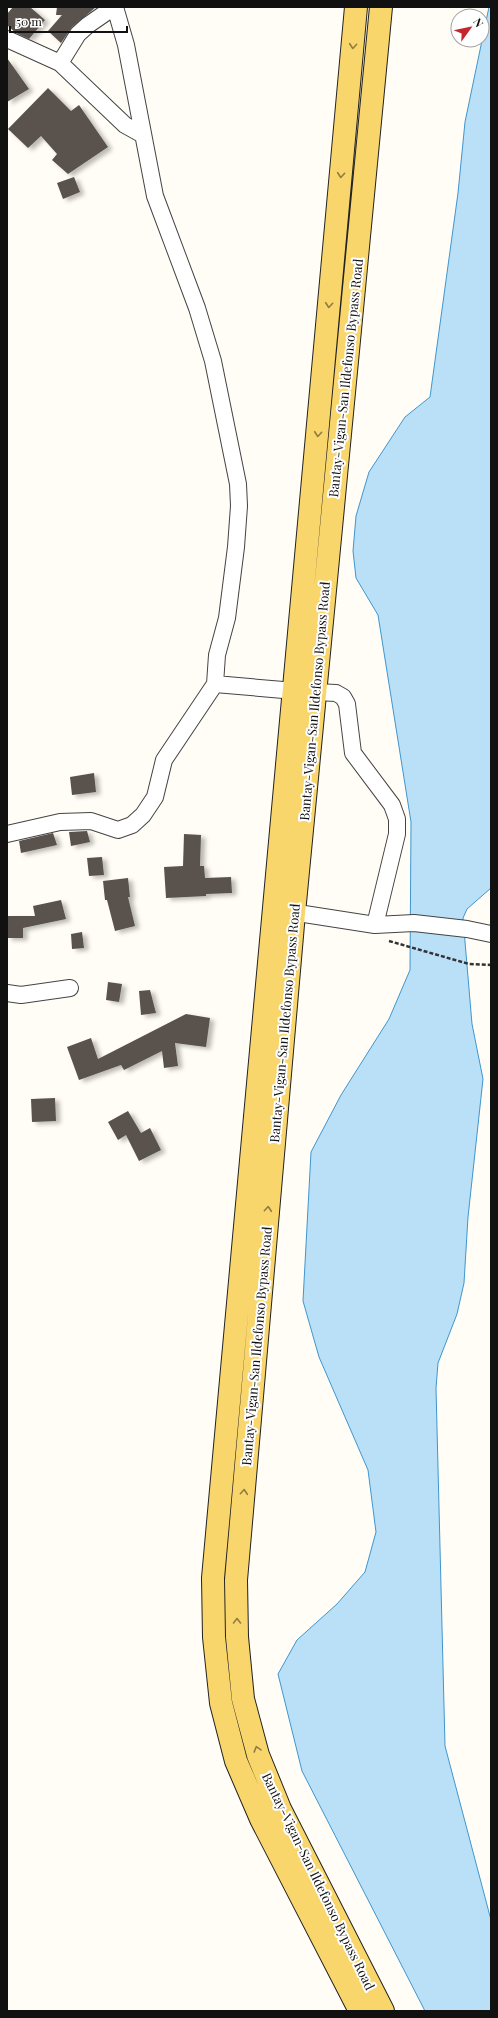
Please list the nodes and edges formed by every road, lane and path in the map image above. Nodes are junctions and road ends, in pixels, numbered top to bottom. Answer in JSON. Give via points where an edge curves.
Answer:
{"nodes":[{"id":1,"x":114,"y":7,"type":"edge"},
{"id":2,"x":356,"y":7,"type":"edge"},
{"id":3,"x":381,"y":7,"type":"edge"},
{"id":4,"x":7,"y":39,"type":"edge"},
{"id":5,"x":60,"y":63,"type":"junction"},
{"id":6,"x":143,"y":135,"type":"junction"},
{"id":7,"x":215,"y":684,"type":"junction"},
{"id":8,"x":305,"y":692,"type":"junction"},
{"id":9,"x":8,"y":836,"type":"edge"},
{"id":10,"x":285,"y":911,"type":"junction"},
{"id":11,"x":375,"y":925,"type":"junction"},
{"id":12,"x":491,"y":934,"type":"edge"},
{"id":13,"x":405,"y":946,"type":"dead end"},
{"id":14,"x":491,"y":965,"type":"edge"},
{"id":15,"x":70,"y":988,"type":"dead end"},
{"id":16,"x":7,"y":993,"type":"edge"},
{"id":17,"x":360,"y":2011,"type":"edge"},
{"id":18,"x":383,"y":2011,"type":"edge"}],
"edges":[{"from":1,"to":5,"type":"street","via":[[78,34]]},
{"from":1,"to":6,"type":"street","via":[[126,45]]},
{"from":2,"to":8,"type":"main road","name":"Bantay-Vigan-San Ildefonso Bypass Road","one_way":true},
{"from":3,"to":8,"type":"main road","name":"Bantay-Vigan-San Ildefonso Bypass Road"},
{"from":4,"to":5,"type":"street"},
{"from":5,"to":6,"type":"street","via":[[125,125]]},
{"from":6,"to":7,"type":"street","via":[[155,196],[197,308],[213,361],[238,484],[236,547],[227,618],[217,655]]},
{"from":7,"to":8,"type":"street"},
{"from":7,"to":9,"type":"street","via":[[164,760],[155,797],[143,815],[132,825],[118,830],[91,822],[60,822]]},
{"from":8,"to":10,"type":"main road","name":"Bantay-Vigan-San Ildefonso Bypass Road"},
{"from":8,"to":11,"type":"street","via":[[336,692],[343,697],[347,704],[353,753],[392,805],[397,819],[397,834]]},
{"from":10,"to":11,"type":"street"},
{"from":10,"to":17,"type":"main road","name":"Bantay-Vigan-San Ildefonso Bypass Road","via":[[213,1578],[214,1637],[221,1703],[236,1761],[261,1819]]},
{"from":18,"to":10,"type":"main road","name":"Bantay-Vigan-San Ildefonso Bypass Road","one_way":true,"via":[[280,1809],[258,1755],[243,1699],[237,1637],[236,1580]]},
{"from":11,"to":12,"type":"street","via":[[414,923]]},
{"from":13,"to":14,"type":"path","via":[[469,964]]},
{"from":15,"to":16,"type":"street","via":[[21,995]]}]}
